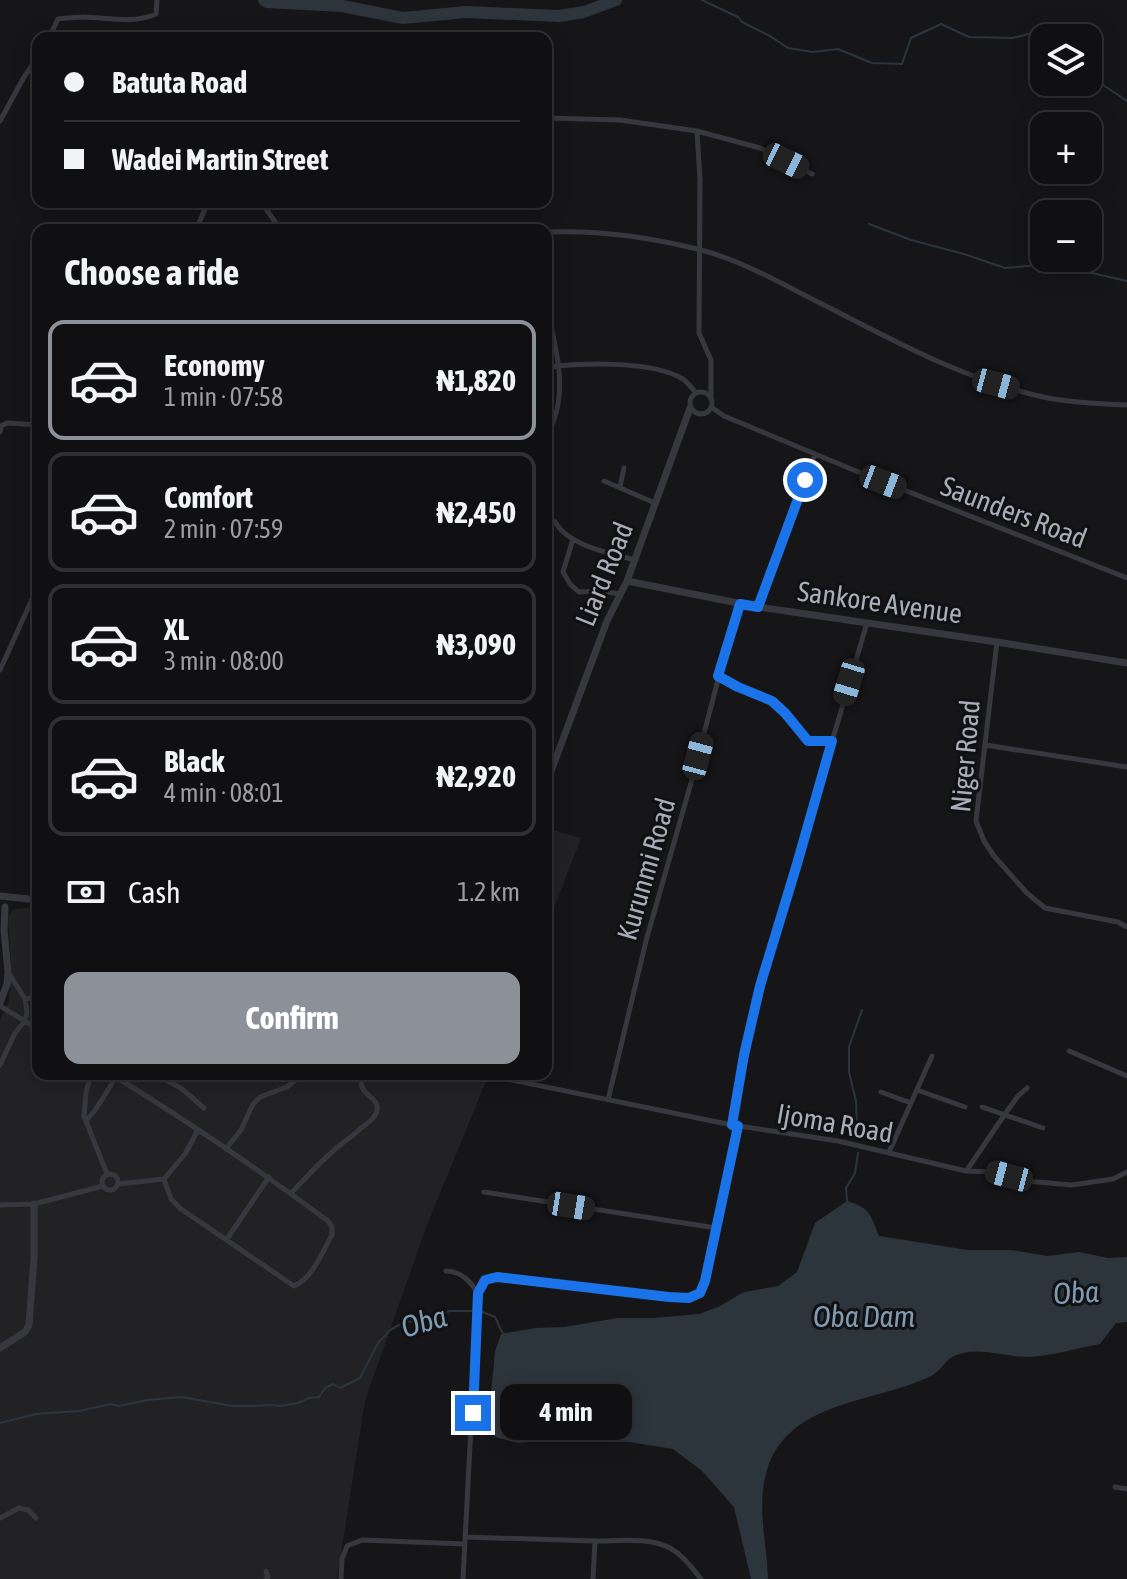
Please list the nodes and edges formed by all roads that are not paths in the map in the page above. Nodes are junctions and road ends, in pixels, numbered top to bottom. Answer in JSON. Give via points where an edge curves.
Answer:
{"nodes":[{"id":1,"x":157,"y":0,"type":"edge"},
{"id":2,"x":52,"y":32,"type":"edge"},
{"id":3,"x":32,"y":66,"type":"edge"},
{"id":4,"x":552,"y":118,"type":"edge"},
{"id":5,"x":0,"y":121,"type":"edge"},
{"id":6,"x":697,"y":131,"type":"junction"},
{"id":7,"x":812,"y":174,"type":"dead end"},
{"id":8,"x":552,"y":232,"type":"edge"},
{"id":9,"x":698,"y":249,"type":"junction"},
{"id":10,"x":552,"y":331,"type":"edge"},
{"id":11,"x":560,"y":366,"type":"junction"},
{"id":12,"x":552,"y":367,"type":"edge"},
{"id":13,"x":711,"y":384,"type":"junction"},
{"id":14,"x":699,"y":392,"type":"junction"},
{"id":15,"x":711,"y":399,"type":"junction"},
{"id":16,"x":1127,"y":405,"type":"edge"},
{"id":17,"x":711,"y":407,"type":"junction"},
{"id":18,"x":690,"y":408,"type":"junction"},
{"id":19,"x":552,"y":423,"type":"edge"},
{"id":20,"x":32,"y":425,"type":"edge"},
{"id":21,"x":0,"y":432,"type":"edge"},
{"id":22,"x":815,"y":454,"type":"junction"},
{"id":23,"x":624,"y":468,"type":"dead end"},
{"id":24,"x":604,"y":481,"type":"dead end"},
{"id":25,"x":620,"y":487,"type":"junction"},
{"id":26,"x":655,"y":503,"type":"junction"},
{"id":27,"x":555,"y":522,"type":"dead end"},
{"id":28,"x":573,"y":539,"type":"junction"},
{"id":29,"x":634,"y":560,"type":"junction"},
{"id":30,"x":1127,"y":578,"type":"edge"},
{"id":31,"x":627,"y":581,"type":"junction"},
{"id":32,"x":620,"y":594,"type":"junction"},
{"id":33,"x":32,"y":599,"type":"edge"},
{"id":34,"x":740,"y":604,"type":"junction"},
{"id":35,"x":758,"y":607,"type":"junction"},
{"id":36,"x":867,"y":623,"type":"junction"},
{"id":37,"x":997,"y":642,"type":"junction"},
{"id":38,"x":1127,"y":663,"type":"edge"},
{"id":39,"x":0,"y":670,"type":"edge"},
{"id":40,"x":718,"y":676,"type":"junction"},
{"id":41,"x":832,"y":741,"type":"junction"},
{"id":42,"x":985,"y":745,"type":"junction"},
{"id":43,"x":552,"y":767,"type":"edge"},
{"id":44,"x":1127,"y":767,"type":"edge"},
{"id":45,"x":0,"y":897,"type":"edge"},
{"id":46,"x":25,"y":898,"type":"junction"},
{"id":47,"x":32,"y":899,"type":"edge"},
{"id":48,"x":3,"y":907,"type":"edge"},
{"id":49,"x":0,"y":921,"type":"edge"},
{"id":50,"x":1127,"y":927,"type":"edge"},
{"id":51,"x":4,"y":930,"type":"junction"},
{"id":52,"x":8,"y":972,"type":"junction"},
{"id":53,"x":32,"y":998,"type":"edge"},
{"id":54,"x":25,"y":999,"type":"junction"},
{"id":55,"x":0,"y":1004,"type":"edge"},
{"id":56,"x":25,"y":1021,"type":"junction"},
{"id":57,"x":32,"y":1025,"type":"edge"},
{"id":58,"x":1069,"y":1051,"type":"dead end"},
{"id":59,"x":932,"y":1056,"type":"dead end"},
{"id":60,"x":0,"y":1065,"type":"edge"},
{"id":61,"x":1127,"y":1076,"type":"edge"},
{"id":62,"x":89,"y":1080,"type":"edge"},
{"id":63,"x":112,"y":1080,"type":"edge"},
{"id":64,"x":120,"y":1080,"type":"edge"},
{"id":65,"x":166,"y":1080,"type":"edge"},
{"id":66,"x":295,"y":1080,"type":"edge"},
{"id":67,"x":361,"y":1080,"type":"edge"},
{"id":68,"x":534,"y":1080,"type":"edge"},
{"id":69,"x":1027,"y":1088,"type":"dead end"},
{"id":70,"x":917,"y":1090,"type":"junction"},
{"id":71,"x":881,"y":1092,"type":"dead end"},
{"id":72,"x":608,"y":1100,"type":"junction"},
{"id":73,"x":911,"y":1103,"type":"junction"},
{"id":74,"x":965,"y":1107,"type":"dead end"},
{"id":75,"x":982,"y":1107,"type":"dead end"},
{"id":76,"x":204,"y":1108,"type":"dead end"},
{"id":77,"x":1005,"y":1114,"type":"junction"},
{"id":78,"x":86,"y":1121,"type":"junction"},
{"id":79,"x":735,"y":1126,"type":"junction"},
{"id":80,"x":1043,"y":1128,"type":"dead end"},
{"id":81,"x":198,"y":1130,"type":"junction"},
{"id":82,"x":226,"y":1149,"type":"junction"},
{"id":83,"x":889,"y":1152,"type":"junction"},
{"id":84,"x":966,"y":1171,"type":"junction"},
{"id":85,"x":1127,"y":1172,"type":"edge"},
{"id":86,"x":107,"y":1174,"type":"junction"},
{"id":87,"x":269,"y":1177,"type":"junction"},
{"id":88,"x":164,"y":1179,"type":"junction"},
{"id":89,"x":118,"y":1184,"type":"junction"},
{"id":90,"x":103,"y":1186,"type":"junction"},
{"id":91,"x":484,"y":1192,"type":"dead end"},
{"id":92,"x":291,"y":1193,"type":"junction"},
{"id":93,"x":34,"y":1204,"type":"junction"},
{"id":94,"x":0,"y":1205,"type":"edge"},
{"id":95,"x":716,"y":1228,"type":"junction"},
{"id":96,"x":227,"y":1239,"type":"junction"},
{"id":97,"x":446,"y":1271,"type":"dead end"},
{"id":98,"x":478,"y":1293,"type":"junction"},
{"id":99,"x":0,"y":1348,"type":"edge"},
{"id":100,"x":1115,"y":1487,"type":"dead end"},
{"id":101,"x":1127,"y":1489,"type":"edge"},
{"id":102,"x":0,"y":1518,"type":"edge"},
{"id":103,"x":36,"y":1518,"type":"dead end"},
{"id":104,"x":465,"y":1541,"type":"junction"},
{"id":105,"x":595,"y":1541,"type":"junction"},
{"id":106,"x":266,"y":1571,"type":"dead end"},
{"id":107,"x":266,"y":1579,"type":"edge"},
{"id":108,"x":341,"y":1579,"type":"edge"},
{"id":109,"x":463,"y":1579,"type":"edge"},
{"id":110,"x":593,"y":1579,"type":"edge"},
{"id":111,"x":701,"y":1579,"type":"edge"}],
"edges":[{"from":1,"to":2,"type":"street","via":[[156,14],[145,19],[58,19]]},
{"from":3,"to":5,"type":"street"},
{"from":4,"to":6,"type":"street","via":[[620,120]]},
{"from":6,"to":7,"type":"street","via":[[760,148]]},
{"from":6,"to":9,"type":"street"},
{"from":8,"to":9,"type":"street","via":[[596,233]]},
{"from":9,"to":13,"type":"street","via":[[699,333],[711,360]]},
{"from":9,"to":16,"type":"street","via":[[996,384],[1048,398]]},
{"from":10,"to":11,"type":"street"},
{"from":11,"to":12,"type":"street"},
{"from":11,"to":14,"type":"street","via":[[653,369],[686,381]]},
{"from":11,"to":19,"type":"street"},
{"from":13,"to":14,"type":"street"},
{"from":13,"to":15,"type":"street"},
{"from":14,"to":15,"type":"street"},
{"from":14,"to":18,"type":"street","via":[[690,398]]},
{"from":15,"to":17,"type":"street"},
{"from":17,"to":18,"type":"street","via":[[699,415]]},
{"from":17,"to":22,"type":"street","name":"Saunders Road"},
{"from":18,"to":26,"type":"street","name":"Liard Road"},
{"from":20,"to":21,"type":"street","via":[[7,423]]},
{"from":22,"to":30,"type":"street","name":"Saunders Road"},
{"from":22,"to":35,"type":"street"},
{"from":23,"to":25,"type":"street"},
{"from":24,"to":25,"type":"street"},
{"from":25,"to":26,"type":"street"},
{"from":26,"to":29,"type":"street","name":"Liard Road"},
{"from":27,"to":28,"type":"street"},
{"from":28,"to":29,"type":"street"},
{"from":28,"to":32,"type":"street","via":[[563,572],[570,584],[579,592]]},
{"from":29,"to":31,"type":"street","name":"Liard Road"},
{"from":31,"to":32,"type":"street","name":"Liard Road"},
{"from":31,"to":34,"type":"street","name":"Sankore Avenue"},
{"from":32,"to":43,"type":"street","name":"Liard Road"},
{"from":33,"to":39,"type":"street"},
{"from":34,"to":35,"type":"street","name":"Sankore Avenue"},
{"from":34,"to":40,"type":"street","name":"Kurunmi Road"},
{"from":35,"to":36,"type":"street","name":"Sankore Avenue"},
{"from":36,"to":37,"type":"street","name":"Sankore Avenue"},
{"from":36,"to":41,"type":"street"},
{"from":37,"to":38,"type":"street","name":"Sankore Avenue"},
{"from":37,"to":42,"type":"street","name":"Niger Road"},
{"from":40,"to":41,"type":"street","via":[[772,701],[808,741]]},
{"from":40,"to":72,"type":"street","name":"Kurunmi Road"},
{"from":41,"to":79,"type":"street","via":[[760,986]]},
{"from":42,"to":44,"type":"street"},
{"from":42,"to":50,"type":"street","name":"Niger Road","via":[[976,821],[994,856],[1045,908]]},
{"from":45,"to":46,"type":"street"},
{"from":45,"to":48,"type":"street"},
{"from":46,"to":47,"type":"street"},
{"from":46,"to":48,"type":"street"},
{"from":48,"to":51,"type":"street"},
{"from":49,"to":51,"type":"street"},
{"from":51,"to":52,"type":"street"},
{"from":52,"to":54,"type":"street"},
{"from":52,"to":55,"type":"street"},
{"from":53,"to":54,"type":"street"},
{"from":54,"to":56,"type":"street"},
{"from":55,"to":56,"type":"street"},
{"from":56,"to":57,"type":"street"},
{"from":56,"to":60,"type":"street"},
{"from":58,"to":61,"type":"street"},
{"from":59,"to":70,"type":"street"},
{"from":62,"to":78,"type":"street"},
{"from":63,"to":78,"type":"street"},
{"from":64,"to":81,"type":"street"},
{"from":65,"to":76,"type":"street"},
{"from":66,"to":82,"type":"street","via":[[260,1097]]},
{"from":67,"to":92,"type":"street","via":[[363,1091],[375,1101],[375,1115]]},
{"from":68,"to":72,"type":"street","name":"Ijoma Road"},
{"from":69,"to":77,"type":"street"},
{"from":70,"to":73,"type":"street"},
{"from":70,"to":74,"type":"street"},
{"from":71,"to":73,"type":"street"},
{"from":72,"to":79,"type":"street","name":"Ijoma Road"},
{"from":73,"to":83,"type":"street"},
{"from":75,"to":77,"type":"street"},
{"from":77,"to":80,"type":"street"},
{"from":77,"to":84,"type":"street"},
{"from":78,"to":86,"type":"street"},
{"from":79,"to":83,"type":"street","name":"Ijoma Road"},
{"from":79,"to":95,"type":"street"},
{"from":81,"to":82,"type":"street"},
{"from":81,"to":88,"type":"street"},
{"from":82,"to":87,"type":"street"},
{"from":83,"to":84,"type":"street","name":"Ijoma Road"},
{"from":84,"to":85,"type":"street","name":"Ijoma Road","via":[[1072,1185]]},
{"from":86,"to":89,"type":"street","via":[[117,1176]]},
{"from":86,"to":90,"type":"street"},
{"from":87,"to":92,"type":"street"},
{"from":87,"to":96,"type":"street"},
{"from":88,"to":89,"type":"street"},
{"from":88,"to":96,"type":"street","via":[[181,1209]]},
{"from":89,"to":90,"type":"street","via":[[110,1190]]},
{"from":90,"to":93,"type":"street"},
{"from":91,"to":95,"type":"street"},
{"from":92,"to":96,"type":"street","via":[[332,1227],[300,1283],[294,1286]]},
{"from":93,"to":94,"type":"street"},
{"from":93,"to":99,"type":"street","via":[[29,1325]]},
{"from":95,"to":98,"type":"street","via":[[705,1281],[700,1293],[689,1298],[497,1277],[485,1280]]},
{"from":97,"to":98,"type":"street","via":[[460,1274]]},
{"from":98,"to":104,"type":"street"},
{"from":100,"to":101,"type":"street"},
{"from":102,"to":103,"type":"street","via":[[19,1508]]},
{"from":104,"to":105,"type":"street"},
{"from":104,"to":108,"type":"street","via":[[362,1540],[347,1546]]},
{"from":104,"to":109,"type":"street"},
{"from":105,"to":110,"type":"street"},
{"from":105,"to":111,"type":"street","via":[[651,1542],[669,1548]]},
{"from":106,"to":107,"type":"street"}]}
